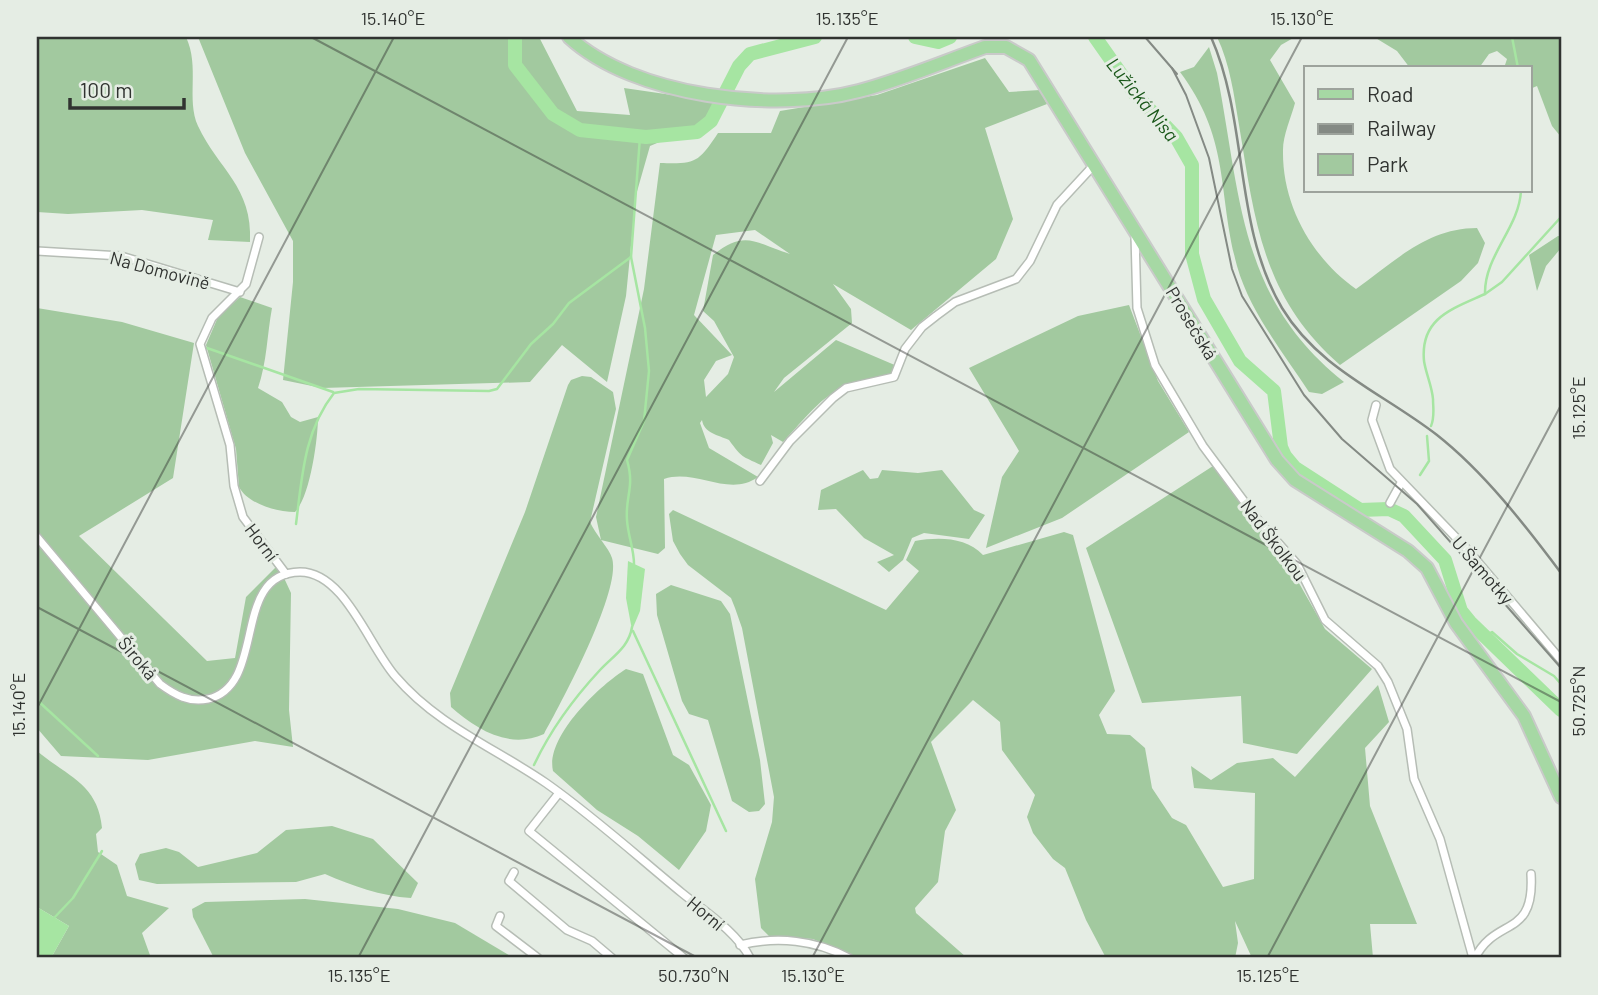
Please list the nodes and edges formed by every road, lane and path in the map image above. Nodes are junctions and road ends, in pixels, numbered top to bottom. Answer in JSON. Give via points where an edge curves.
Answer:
{"nodes":[{"id":1,"x":569,"y":37,"type":"edge"},
{"id":2,"x":1094,"y":165,"type":"junction"},
{"id":3,"x":1136,"y":231,"type":"junction"},
{"id":4,"x":259,"y":237,"type":"dead end"},
{"id":5,"x":37,"y":251,"type":"edge"},
{"id":6,"x":240,"y":292,"type":"junction"},
{"id":7,"x":1376,"y":405,"type":"dead end"},
{"id":8,"x":760,"y":481,"type":"dead end"},
{"id":9,"x":1401,"y":483,"type":"junction"},
{"id":10,"x":1390,"y":503,"type":"dead end"},
{"id":11,"x":37,"y":537,"type":"edge"},
{"id":12,"x":286,"y":574,"type":"junction"},
{"id":13,"x":1561,"y":660,"type":"edge"},
{"id":14,"x":559,"y":793,"type":"junction"},
{"id":15,"x":1561,"y":797,"type":"edge"},
{"id":16,"x":514,"y":872,"type":"dead end"},
{"id":17,"x":1531,"y":874,"type":"dead end"},
{"id":18,"x":500,"y":916,"type":"dead end"},
{"id":19,"x":740,"y":945,"type":"junction"},
{"id":20,"x":538,"y":958,"type":"edge"},
{"id":21,"x":612,"y":958,"type":"edge"},
{"id":22,"x":684,"y":958,"type":"edge"},
{"id":23,"x":750,"y":958,"type":"edge"},
{"id":24,"x":849,"y":958,"type":"edge"},
{"id":25,"x":1474,"y":958,"type":"edge"}],
"edges":[{"from":1,"to":2,"type":"main road","name":"Prosečská","via":[[621,71],[656,83],[783,100],[856,92],[985,47],[1006,47],[1029,61]]},
{"from":2,"to":3,"type":"main road","name":"Prosečská"},
{"from":2,"to":8,"type":"street","via":[[1057,205],[1016,279],[955,302],[936,316],[910,342],[894,377],[846,388],[833,398],[790,441]]},
{"from":3,"to":15,"type":"main road","name":"Prosečská","via":[[1287,473],[1408,551],[1432,574],[1456,623],[1524,716]]},
{"from":3,"to":25,"type":"street","name":"Nad Školkou","via":[[1137,308],[1155,365],[1203,446],[1297,564],[1325,620],[1378,666],[1388,682],[1407,729],[1414,779],[1440,839]]},
{"from":4,"to":6,"type":"street","via":[[251,274]]},
{"from":5,"to":6,"type":"street","name":"Na Domovině","via":[[121,256]]},
{"from":6,"to":12,"type":"street","name":"Horní","via":[[212,318],[200,344],[230,445],[243,517]]},
{"from":7,"to":9,"type":"street","name":"U Šamotky","via":[[1372,419],[1390,469]]},
{"from":9,"to":10,"type":"street"},
{"from":9,"to":13,"type":"street","name":"U Šamotky","via":[[1467,549]]},
{"from":11,"to":12,"type":"street","name":"Široká","via":[[160,684],[173,694],[195,700],[215,697],[232,684],[241,668],[257,605],[271,584]]},
{"from":12,"to":14,"type":"street","name":"Horní","via":[[309,573],[328,582],[346,601],[387,668],[423,706]]},
{"from":14,"to":19,"type":"street","name":"Horní"},
{"from":14,"to":22,"type":"street","via":[[529,831]]},
{"from":16,"to":21,"type":"street","via":[[509,881],[568,930]]},
{"from":17,"to":25,"type":"street","name":"Nad Školkou","via":[[1533,897],[1526,914],[1489,940]]},
{"from":18,"to":20,"type":"street","via":[[494,925]]},
{"from":19,"to":23,"type":"street","name":"Horní"},
{"from":19,"to":24,"type":"street","via":[[810,942]]}]}
